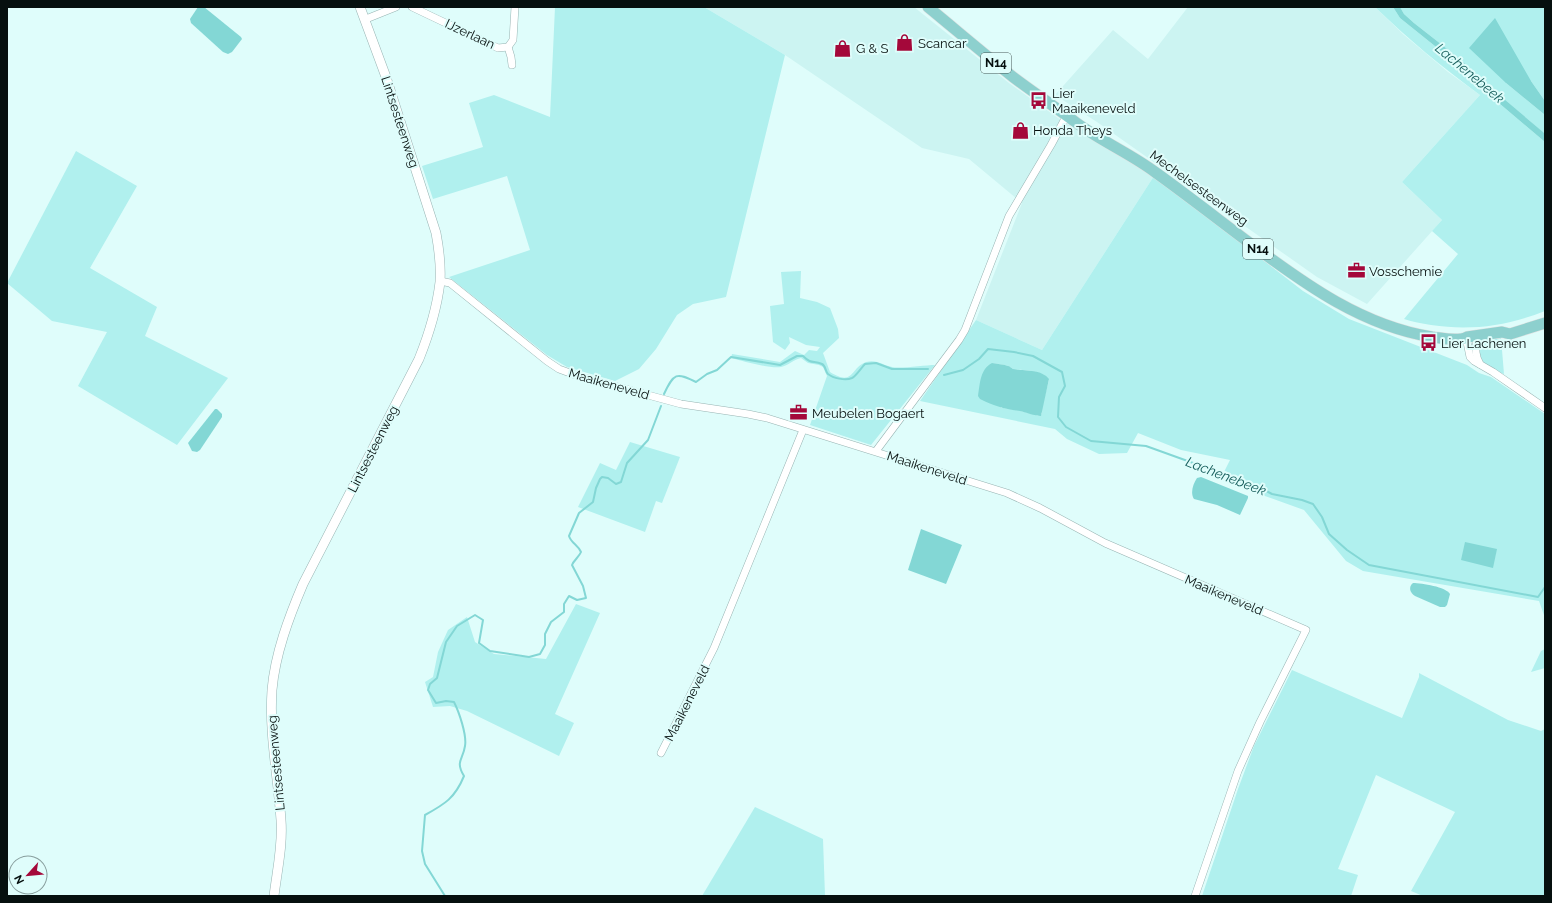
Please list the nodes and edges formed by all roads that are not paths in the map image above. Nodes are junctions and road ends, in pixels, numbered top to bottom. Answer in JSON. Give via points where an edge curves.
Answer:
{"nodes":[{"id":1,"x":360,"y":7,"type":"edge"},
{"id":2,"x":396,"y":7,"type":"edge"},
{"id":3,"x":413,"y":7,"type":"edge"},
{"id":4,"x":515,"y":7,"type":"edge"},
{"id":5,"x":928,"y":7,"type":"edge"},
{"id":6,"x":366,"y":20,"type":"junction"},
{"id":7,"x":508,"y":47,"type":"junction"},
{"id":8,"x":512,"y":66,"type":"dead end"},
{"id":9,"x":1067,"y":115,"type":"junction"},
{"id":10,"x":440,"y":281,"type":"junction"},
{"id":11,"x":1545,"y":319,"type":"edge"},
{"id":12,"x":1545,"y":323,"type":"edge"},
{"id":13,"x":1502,"y":332,"type":"junction"},
{"id":14,"x":1472,"y":336,"type":"junction"},
{"id":15,"x":1545,"y":408,"type":"edge"},
{"id":16,"x":803,"y":430,"type":"junction"},
{"id":17,"x":876,"y":451,"type":"junction"},
{"id":18,"x":661,"y":753,"type":"dead end"},
{"id":19,"x":274,"y":896,"type":"edge"},
{"id":20,"x":1194,"y":896,"type":"edge"}],
"edges":[{"from":1,"to":6,"type":"street","name":"Lintsesteenweg"},
{"from":2,"to":6,"type":"street"},
{"from":3,"to":7,"type":"street","name":"IJzerlaan","via":[[498,48]]},
{"from":4,"to":7,"type":"street","name":"IJzerlaan","via":[[513,40]]},
{"from":5,"to":9,"type":"main road","name":"Mechelsesteenweg","number":"N14","via":[[1013,77]]},
{"from":6,"to":10,"type":"street","name":"Lintsesteenweg","via":[[436,233]]},
{"from":7,"to":8,"type":"street","name":"IJzerlaan"},
{"from":9,"to":14,"type":"main road","name":"Mechelsesteenweg","number":"N14","via":[[1147,159],[1308,278],[1332,292],[1379,315],[1405,324],[1463,332]]},
{"from":9,"to":17,"type":"street","name":"Maaikeneveld","via":[[1009,216],[965,330]]},
{"from":10,"to":16,"type":"street","name":"Maaikeneveld","via":[[450,283],[559,369],[681,404],[748,414]]},
{"from":10,"to":19,"type":"street","name":"Lintsesteenweg","via":[[428,337],[419,359],[303,584],[292,610],[276,664],[271,718],[281,821]]},
{"from":11,"to":13,"type":"main road","name":"Mechelsesteenweg","number":"N14","via":[[1508,328]]},
{"from":12,"to":13,"type":"main road","name":"Mechelsesteenweg","number":"N14","via":[[1510,334]]},
{"from":13,"to":14,"type":"main road","name":"Mechelsesteenweg","number":"N14"},
{"from":14,"to":15,"type":"street","via":[[1466,342],[1470,357]]},
{"from":16,"to":17,"type":"street","name":"Maaikeneveld"},
{"from":16,"to":18,"type":"street","name":"Maaikeneveld","via":[[714,648]]},
{"from":17,"to":20,"type":"street","name":"Maaikeneveld","via":[[1007,493],[1105,543],[1306,630],[1238,771]]}]}
